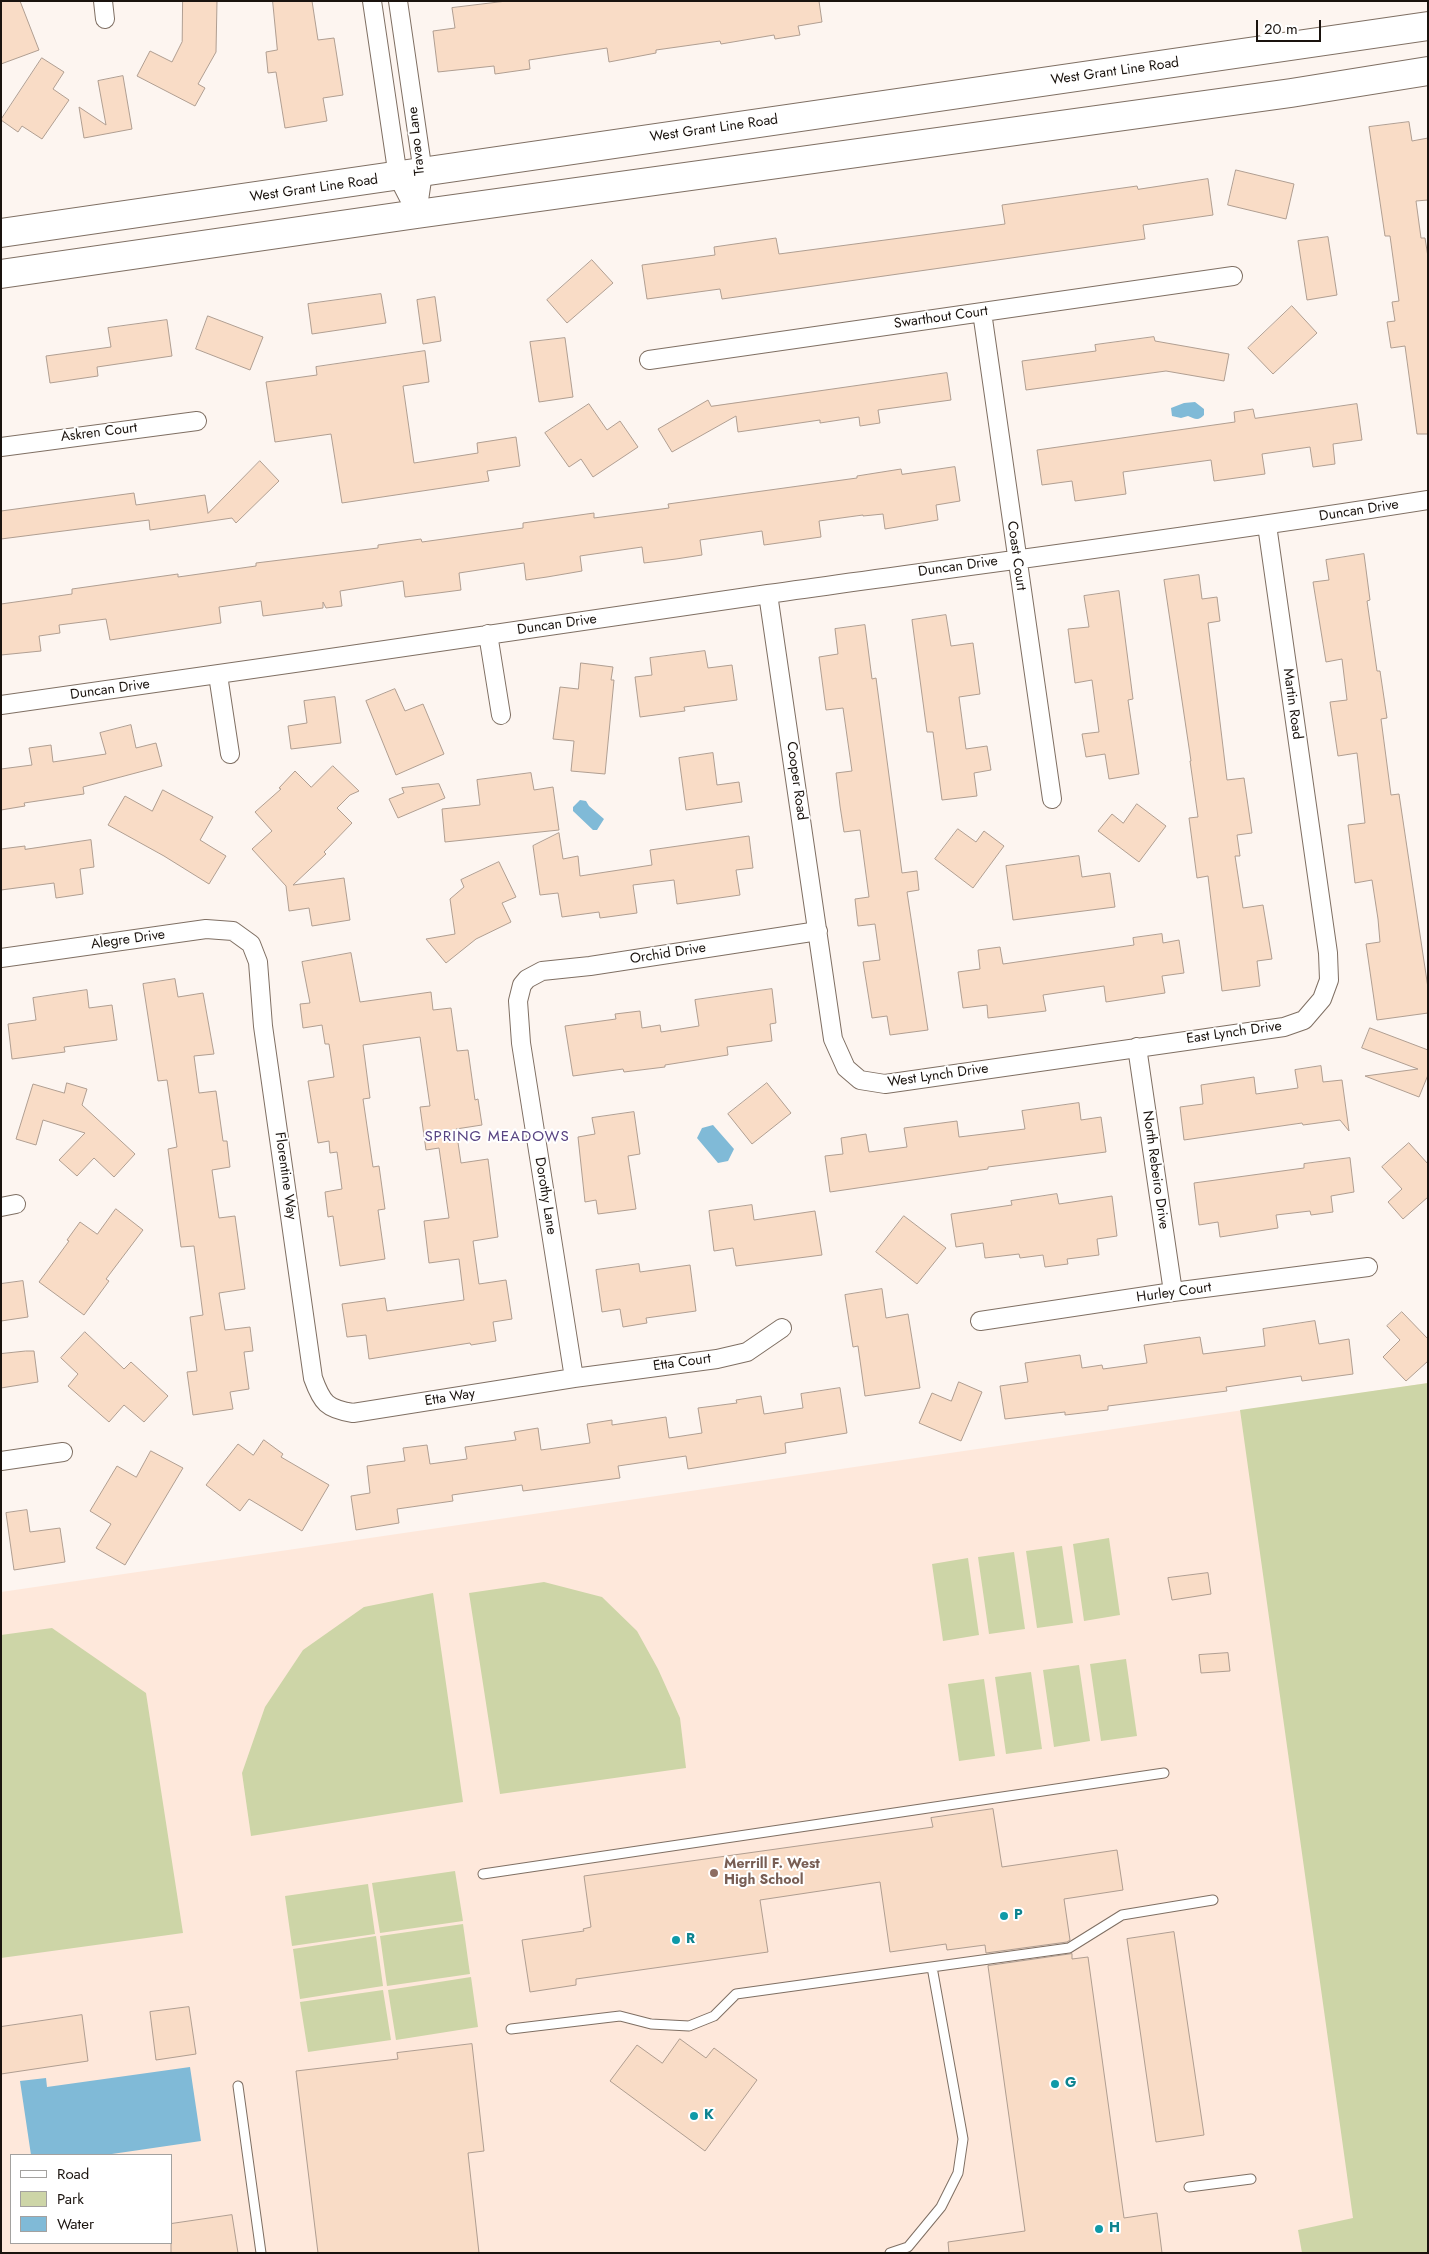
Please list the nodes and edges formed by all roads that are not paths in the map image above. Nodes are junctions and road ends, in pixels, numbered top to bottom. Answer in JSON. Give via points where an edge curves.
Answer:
{"nodes":[{"id":1,"x":103,"y":1,"type":"edge"},
{"id":2,"x":372,"y":1,"type":"edge"},
{"id":3,"x":398,"y":1,"type":"edge"},
{"id":4,"x":105,"y":19,"type":"dead end"},
{"id":5,"x":1428,"y":26,"type":"edge"},
{"id":6,"x":1428,"y":70,"type":"edge"},
{"id":7,"x":411,"y":175,"type":"junction"},
{"id":8,"x":417,"y":214,"type":"junction"},
{"id":9,"x":1,"y":234,"type":"edge"},
{"id":10,"x":1,"y":274,"type":"edge"},
{"id":11,"x":1233,"y":276,"type":"dead end"},
{"id":12,"x":982,"y":312,"type":"junction"},
{"id":13,"x":649,"y":360,"type":"dead end"},
{"id":14,"x":197,"y":421,"type":"dead end"},
{"id":15,"x":1,"y":447,"type":"edge"},
{"id":16,"x":1428,"y":500,"type":"edge"},
{"id":17,"x":1267,"y":525,"type":"junction"},
{"id":18,"x":1016,"y":559,"type":"junction"},
{"id":19,"x":768,"y":594,"type":"junction"},
{"id":20,"x":488,"y":634,"type":"junction"},
{"id":21,"x":218,"y":675,"type":"junction"},
{"id":22,"x":1,"y":705,"type":"edge"},
{"id":23,"x":501,"y":715,"type":"dead end"},
{"id":24,"x":230,"y":754,"type":"dead end"},
{"id":25,"x":1052,"y":799,"type":"dead end"},
{"id":26,"x":1318,"y":882,"type":"joint"},
{"id":27,"x":818,"y":931,"type":"junction"},
{"id":28,"x":251,"y":944,"type":"joint"},
{"id":29,"x":1,"y":958,"type":"edge"},
{"id":30,"x":823,"y":967,"type":"joint"},
{"id":31,"x":522,"y":985,"type":"joint"},
{"id":32,"x":1137,"y":1047,"type":"junction"},
{"id":33,"x":1368,"y":1267,"type":"dead end"},
{"id":34,"x":1173,"y":1292,"type":"junction"},
{"id":35,"x":980,"y":1321,"type":"dead end"},
{"id":36,"x":782,"y":1328,"type":"dead end"},
{"id":37,"x":574,"y":1378,"type":"junction"},
{"id":38,"x":327,"y":1405,"type":"joint"},
{"id":39,"x":63,"y":1452,"type":"dead end"},
{"id":40,"x":1,"y":1461,"type":"edge"},
{"id":41,"x":1164,"y":1773,"type":"dead end"},
{"id":42,"x":483,"y":1874,"type":"dead end"},
{"id":43,"x":1212,"y":1900,"type":"dead end"},
{"id":44,"x":932,"y":1967,"type":"junction"},
{"id":45,"x":511,"y":2029,"type":"dead end"},
{"id":46,"x":238,"y":2086,"type":"dead end"},
{"id":47,"x":1252,"y":2179,"type":"dead end"},
{"id":48,"x":1189,"y":2187,"type":"dead end"},
{"id":49,"x":261,"y":2253,"type":"edge"},
{"id":50,"x":890,"y":2253,"type":"edge"}],
"edges":[{"from":1,"to":4,"type":"street"},
{"from":2,"to":7,"type":"street","name":"Travao Lane"},
{"from":3,"to":7,"type":"street","name":"Travao Lane"},
{"from":5,"to":7,"type":"main road","name":"West Grant Line Road"},
{"from":6,"to":8,"type":"main road","via":[[1291,93]]},
{"from":7,"to":8,"type":"street","name":"Travao Lane"},
{"from":7,"to":8,"type":"street","name":"Travao Lane"},
{"from":7,"to":9,"type":"main road","name":"West Grant Line Road"},
{"from":8,"to":10,"type":"main road"},
{"from":11,"to":12,"type":"street","name":"Swarthout Court"},
{"from":12,"to":13,"type":"street","name":"Swarthout Court"},
{"from":12,"to":18,"type":"street","name":"Coast Court"},
{"from":14,"to":15,"type":"street","name":"Askren Court"},
{"from":16,"to":17,"type":"street","name":"Duncan Drive"},
{"from":17,"to":18,"type":"street","name":"Duncan Drive"},
{"from":17,"to":26,"type":"street","name":"Martin Road"},
{"from":18,"to":19,"type":"street","name":"Duncan Drive"},
{"from":18,"to":25,"type":"street","name":"Coast Court"},
{"from":19,"to":20,"type":"street","name":"Duncan Drive"},
{"from":19,"to":27,"type":"street","name":"Cooper Road"},
{"from":20,"to":21,"type":"street","name":"Duncan Drive"},
{"from":20,"to":23,"type":"street"},
{"from":21,"to":22,"type":"street","name":"Duncan Drive"},
{"from":21,"to":24,"type":"street"},
{"from":26,"to":32,"type":"street","name":"East Lynch Drive","via":[[1329,980],[1322,999],[1304,1020],[1284,1028]]},
{"from":27,"to":30,"type":"street","name":"Cooper Road"},
{"from":27,"to":31,"type":"street","name":"Orchid Drive","via":[[542,971]]},
{"from":28,"to":29,"type":"street","name":"Alegre Drive","via":[[233,931],[206,929]]},
{"from":28,"to":38,"type":"street","name":"Florentine Way","via":[[258,962],[263,1026],[313,1378],[320,1397]]},
{"from":30,"to":32,"type":"street","name":"West Lynch Drive","via":[[833,1039],[846,1068],[860,1080],[884,1084]]},
{"from":31,"to":37,"type":"street","name":"Dorothy Lane","via":[[518,1001],[521,1043]]},
{"from":32,"to":34,"type":"street","name":"North Rebeiro Drive"},
{"from":33,"to":34,"type":"street","name":"Hurley Court"},
{"from":34,"to":35,"type":"street","name":"Hurley Court"},
{"from":36,"to":37,"type":"street","name":"Etta Court","via":[[747,1352]]},
{"from":37,"to":38,"type":"street","name":"Etta Way","via":[[353,1413]]},
{"from":39,"to":40,"type":"street"},
{"from":41,"to":42,"type":"lane"},
{"from":43,"to":44,"type":"lane","via":[[1122,1915],[1069,1948]]},
{"from":44,"to":45,"type":"lane","via":[[736,1994],[714,2016],[689,2026],[651,2024],[620,2016]]},
{"from":44,"to":50,"type":"lane","via":[[963,2139],[958,2173],[941,2207],[908,2247]]},
{"from":46,"to":49,"type":"lane"},
{"from":47,"to":48,"type":"lane"}]}
